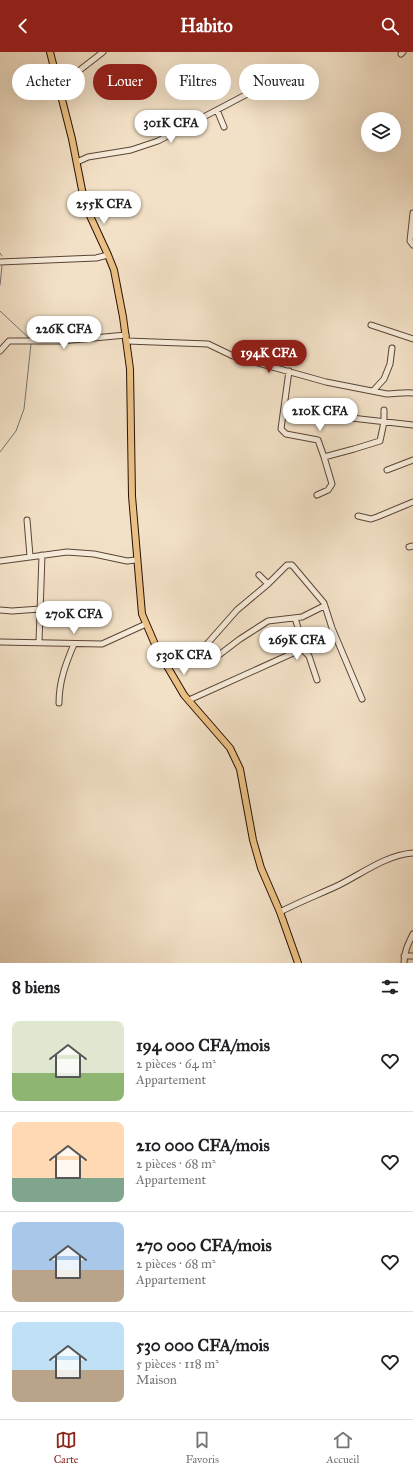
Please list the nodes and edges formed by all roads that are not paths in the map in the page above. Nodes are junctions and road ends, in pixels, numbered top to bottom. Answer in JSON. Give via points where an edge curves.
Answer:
{"nodes":[{"id":1,"x":50,"y":52,"type":"edge"},
{"id":2,"x":103,"y":52,"type":"edge"},
{"id":3,"x":53,"y":64,"type":"edge"},
{"id":4,"x":85,"y":66,"type":"edge"},
{"id":5,"x":239,"y":98,"type":"edge"},
{"id":6,"x":62,"y":100,"type":"edge"},
{"id":7,"x":217,"y":110,"type":"junction"},
{"id":8,"x":224,"y":127,"type":"dead end"},
{"id":9,"x":77,"y":162,"type":"junction"},
{"id":10,"x":413,"y":213,"type":"edge"},
{"id":11,"x":413,"y":244,"type":"edge"},
{"id":12,"x":108,"y":255,"type":"junction"},
{"id":13,"x":0,"y":262,"type":"edge"},
{"id":14,"x":372,"y":325,"type":"dead end"},
{"id":15,"x":126,"y":338,"type":"junction"},
{"id":16,"x":413,"y":339,"type":"edge"},
{"id":17,"x":392,"y":348,"type":"dead end"},
{"id":18,"x":0,"y":351,"type":"edge"},
{"id":19,"x":290,"y":370,"type":"junction"},
{"id":20,"x":372,"y":391,"type":"junction"},
{"id":21,"x":413,"y":393,"type":"edge"},
{"id":22,"x":384,"y":410,"type":"dead end"},
{"id":23,"x":325,"y":415,"type":"dead end"},
{"id":24,"x":384,"y":422,"type":"junction"},
{"id":25,"x":413,"y":425,"type":"edge"},
{"id":26,"x":324,"y":457,"type":"junction"},
{"id":27,"x":413,"y":460,"type":"edge"},
{"id":28,"x":387,"y":470,"type":"dead end"},
{"id":29,"x":317,"y":495,"type":"dead end"},
{"id":30,"x":413,"y":502,"type":"edge"},
{"id":31,"x":358,"y":516,"type":"dead end"},
{"id":32,"x":27,"y":520,"type":"dead end"},
{"id":33,"x":42,"y":555,"type":"junction"},
{"id":34,"x":30,"y":556,"type":"junction"},
{"id":35,"x":0,"y":560,"type":"edge"},
{"id":36,"x":136,"y":560,"type":"junction"},
{"id":37,"x":259,"y":574,"type":"dead end"},
{"id":38,"x":268,"y":584,"type":"junction"},
{"id":39,"x":324,"y":606,"type":"junction"},
{"id":40,"x":40,"y":609,"type":"junction"},
{"id":41,"x":0,"y":610,"type":"edge"},
{"id":42,"x":295,"y":618,"type":"junction"},
{"id":43,"x":146,"y":624,"type":"junction"},
{"id":44,"x":0,"y":642,"type":"edge"},
{"id":45,"x":39,"y":642,"type":"junction"},
{"id":46,"x":74,"y":644,"type":"junction"},
{"id":47,"x":302,"y":649,"type":"junction"},
{"id":48,"x":187,"y":652,"type":"junction"},
{"id":49,"x":165,"y":662,"type":"junction"},
{"id":50,"x":317,"y":680,"type":"dead end"},
{"id":51,"x":362,"y":699,"type":"dead end"},
{"id":52,"x":189,"y":700,"type":"junction"},
{"id":53,"x":59,"y":702,"type":"dead end"},
{"id":54,"x":413,"y":853,"type":"edge"},
{"id":55,"x":280,"y":912,"type":"junction"},
{"id":56,"x":413,"y":934,"type":"edge"},
{"id":57,"x":404,"y":956,"type":"junction"},
{"id":58,"x":413,"y":956,"type":"edge"},
{"id":59,"x":298,"y":963,"type":"edge"},
{"id":60,"x":404,"y":963,"type":"edge"}],
"edges":[{"from":1,"to":3,"type":"main road"},
{"from":2,"to":4,"type":"street"},
{"from":5,"to":7,"type":"street"},
{"from":6,"to":9,"type":"main road"},
{"from":7,"to":8,"type":"street"},
{"from":7,"to":9,"type":"street","via":[[158,141]]},
{"from":9,"to":12,"type":"main road","via":[[85,205]]},
{"from":10,"to":11,"type":"street","via":[[410,241]]},
{"from":12,"to":13,"type":"street","via":[[96,258]]},
{"from":12,"to":15,"type":"main road","via":[[114,270]]},
{"from":14,"to":16,"type":"street"},
{"from":15,"to":18,"type":"street","via":[[9,341]]},
{"from":15,"to":19,"type":"street","via":[[208,344],[233,356]]},
{"from":15,"to":36,"type":"main road","via":[[130,369]]},
{"from":17,"to":20,"type":"street","via":[[390,364],[384,379]]},
{"from":19,"to":20,"type":"street","via":[[326,382]]},
{"from":19,"to":26,"type":"street","via":[[282,429],[286,434],[318,440]]},
{"from":20,"to":21,"type":"street","via":[[387,394]]},
{"from":22,"to":24,"type":"street"},
{"from":23,"to":24,"type":"street"},
{"from":24,"to":25,"type":"street"},
{"from":24,"to":26,"type":"street","via":[[380,440]]},
{"from":26,"to":29,"type":"street","via":[[332,484],[328,490]]},
{"from":27,"to":28,"type":"street"},
{"from":30,"to":31,"type":"street","via":[[377,517]]},
{"from":32,"to":34,"type":"street"},
{"from":33,"to":34,"type":"street"},
{"from":33,"to":36,"type":"street","via":[[67,552],[94,554],[127,562]]},
{"from":33,"to":40,"type":"street"},
{"from":34,"to":35,"type":"street"},
{"from":36,"to":43,"type":"main road","via":[[142,614]]},
{"from":37,"to":38,"type":"street"},
{"from":38,"to":39,"type":"street","via":[[287,565],[292,565],[324,602]]},
{"from":38,"to":48,"type":"street","via":[[237,610],[208,644]]},
{"from":39,"to":42,"type":"street"},
{"from":39,"to":51,"type":"street"},
{"from":40,"to":41,"type":"street"},
{"from":40,"to":45,"type":"street"},
{"from":42,"to":47,"type":"street","via":[[303,644]]},
{"from":42,"to":48,"type":"street","via":[[268,621],[215,658],[201,659]]},
{"from":43,"to":46,"type":"street","via":[[102,644]]},
{"from":43,"to":49,"type":"main road"},
{"from":44,"to":45,"type":"street"},
{"from":45,"to":46,"type":"street"},
{"from":46,"to":53,"type":"street","via":[[64,667]]},
{"from":47,"to":50,"type":"street","via":[[309,656]]},
{"from":47,"to":52,"type":"street"},
{"from":48,"to":49,"type":"street"},
{"from":49,"to":52,"type":"main road"},
{"from":52,"to":55,"type":"main road","via":[[230,748],[240,769],[261,868]]},
{"from":54,"to":55,"type":"street","via":[[375,864],[340,884]]},
{"from":55,"to":59,"type":"main road"},
{"from":56,"to":57,"type":"street"},
{"from":57,"to":58,"type":"street"},
{"from":57,"to":60,"type":"street"}]}
